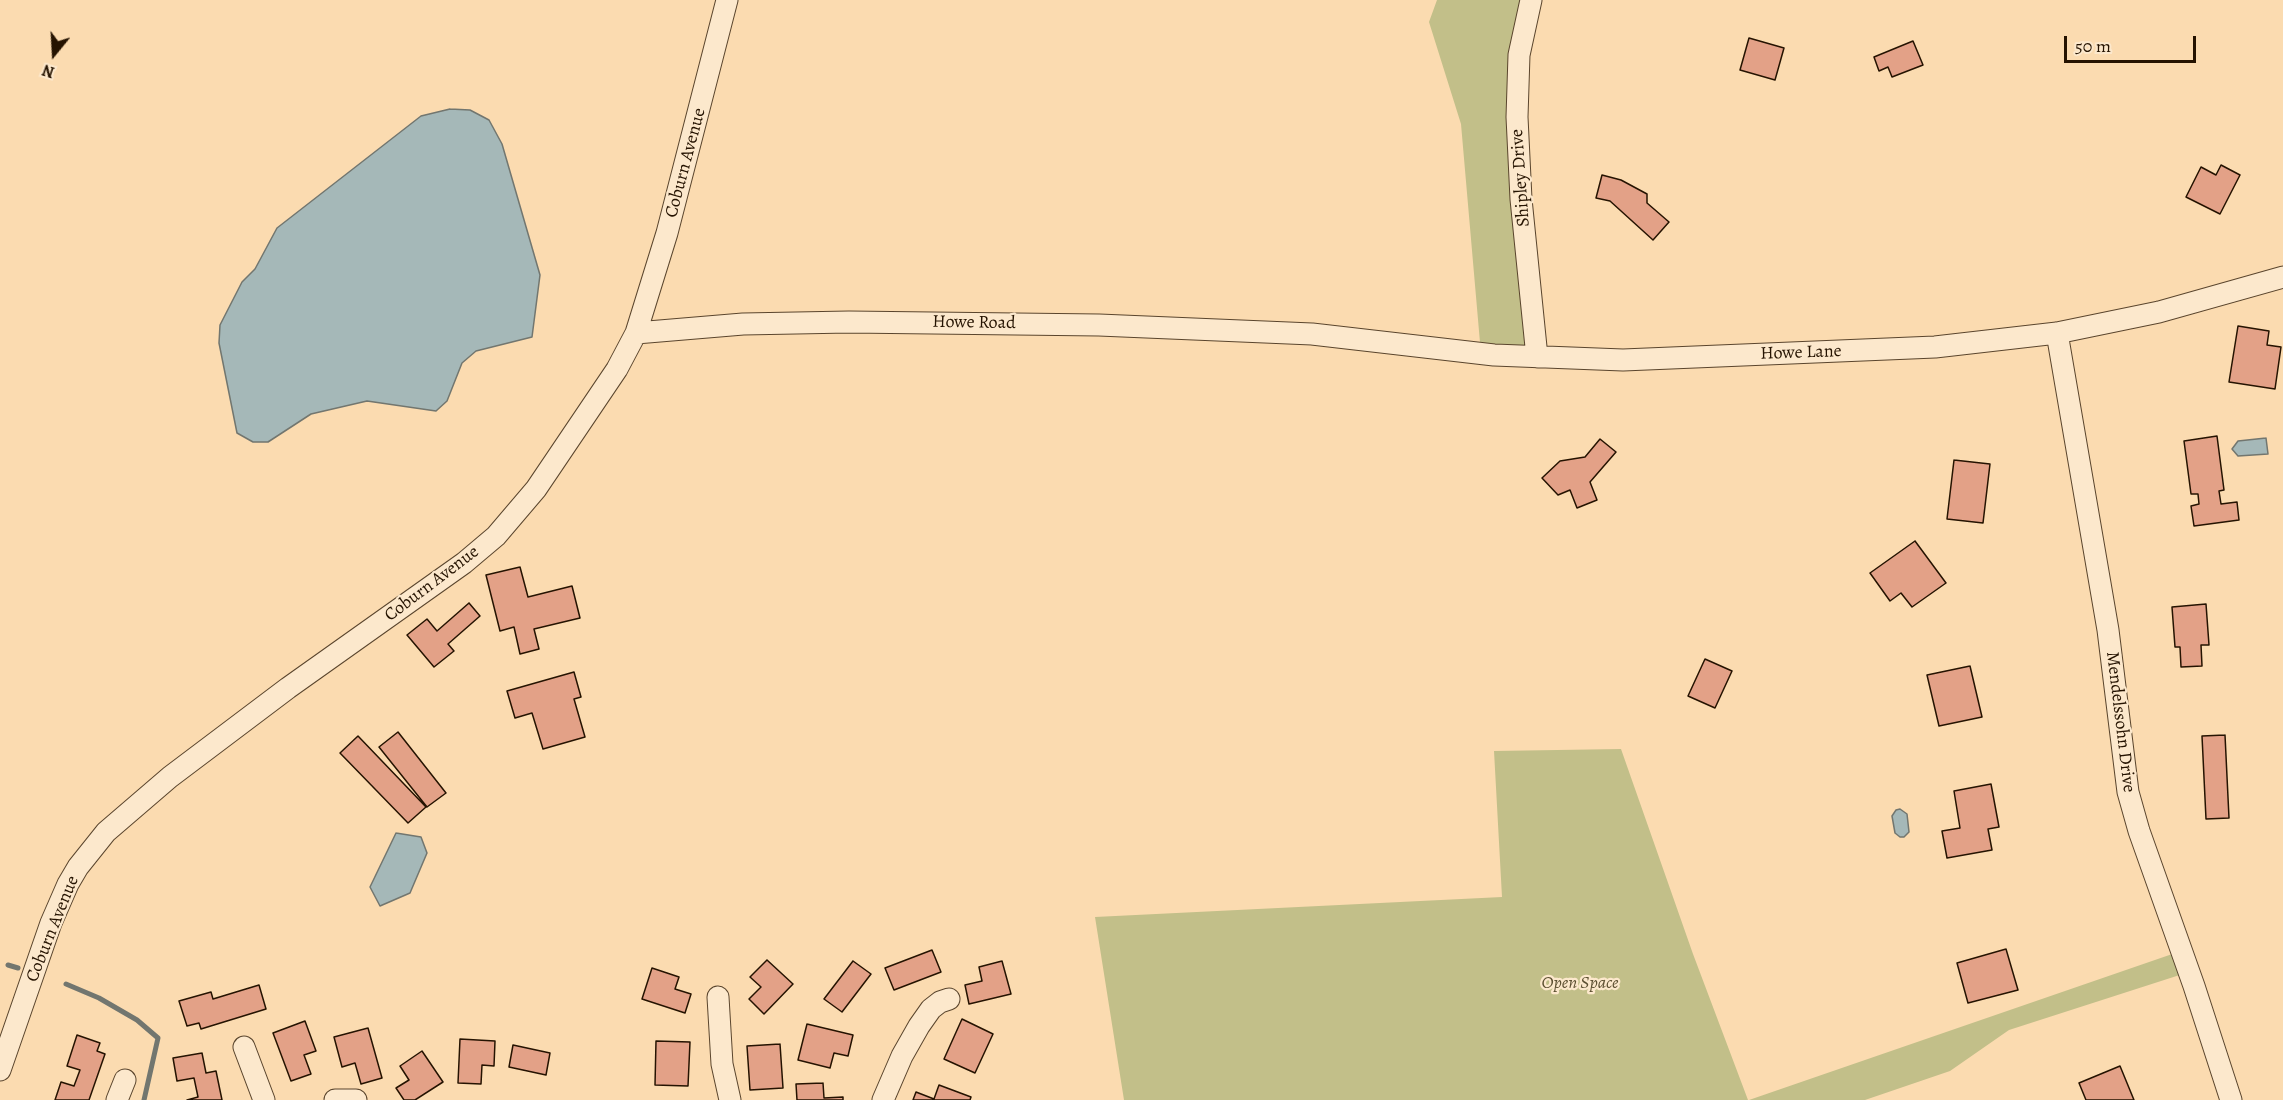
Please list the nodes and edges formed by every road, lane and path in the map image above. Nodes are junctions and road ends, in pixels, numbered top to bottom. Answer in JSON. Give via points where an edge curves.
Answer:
{"nodes":[{"id":1,"x":727,"y":0,"type":"edge"},
{"id":2,"x":1532,"y":0,"type":"edge"},
{"id":3,"x":2283,"y":277,"type":"edge"},
{"id":4,"x":636,"y":333,"type":"junction"},
{"id":5,"x":2057,"y":333,"type":"junction"},
{"id":6,"x":1312,"y":334,"type":"joint"},
{"id":7,"x":1537,"y":357,"type":"junction"},
{"id":8,"x":718,"y":998,"type":"dead end"},
{"id":9,"x":949,"y":999,"type":"dead end"},
{"id":10,"x":244,"y":1047,"type":"dead end"},
{"id":11,"x":0,"y":1070,"type":"edge"},
{"id":12,"x":125,"y":1080,"type":"dead end"},
{"id":13,"x":117,"y":1100,"type":"edge"},
{"id":14,"x":264,"y":1100,"type":"edge"},
{"id":15,"x":335,"y":1100,"type":"edge"},
{"id":16,"x":356,"y":1100,"type":"edge"},
{"id":17,"x":730,"y":1100,"type":"edge"},
{"id":18,"x":883,"y":1100,"type":"edge"},
{"id":19,"x":2231,"y":1100,"type":"edge"}],
"edges":[{"from":1,"to":4,"type":"street","name":"Coburn Avenue","via":[[667,233]]},
{"from":2,"to":7,"type":"street","name":"Shipley Drive","via":[[1519,55],[1516,117]]},
{"from":3,"to":5,"type":"street","name":"Howe Lane","via":[[2159,312]]},
{"from":4,"to":6,"type":"street","name":"Howe Road","via":[[742,324],[849,322],[1099,325]]},
{"from":4,"to":11,"type":"street","name":"Coburn Avenue","via":[[617,369],[536,489],[496,536],[170,777],[100,840],[78,867],[60,903]]},
{"from":5,"to":7,"type":"street","name":"Howe Lane","via":[[1873,351],[1623,360]]},
{"from":5,"to":19,"type":"street","name":"Mendelssohn Drive","via":[[2108,630],[2128,792]]},
{"from":6,"to":7,"type":"street","name":"Howe Lane"},
{"from":8,"to":17,"type":"street","via":[[722,1064]]},
{"from":9,"to":18,"type":"street","via":[[931,1009],[902,1056]]},
{"from":10,"to":14,"type":"street"},
{"from":12,"to":13,"type":"street"},
{"from":15,"to":16,"type":"street"}]}
